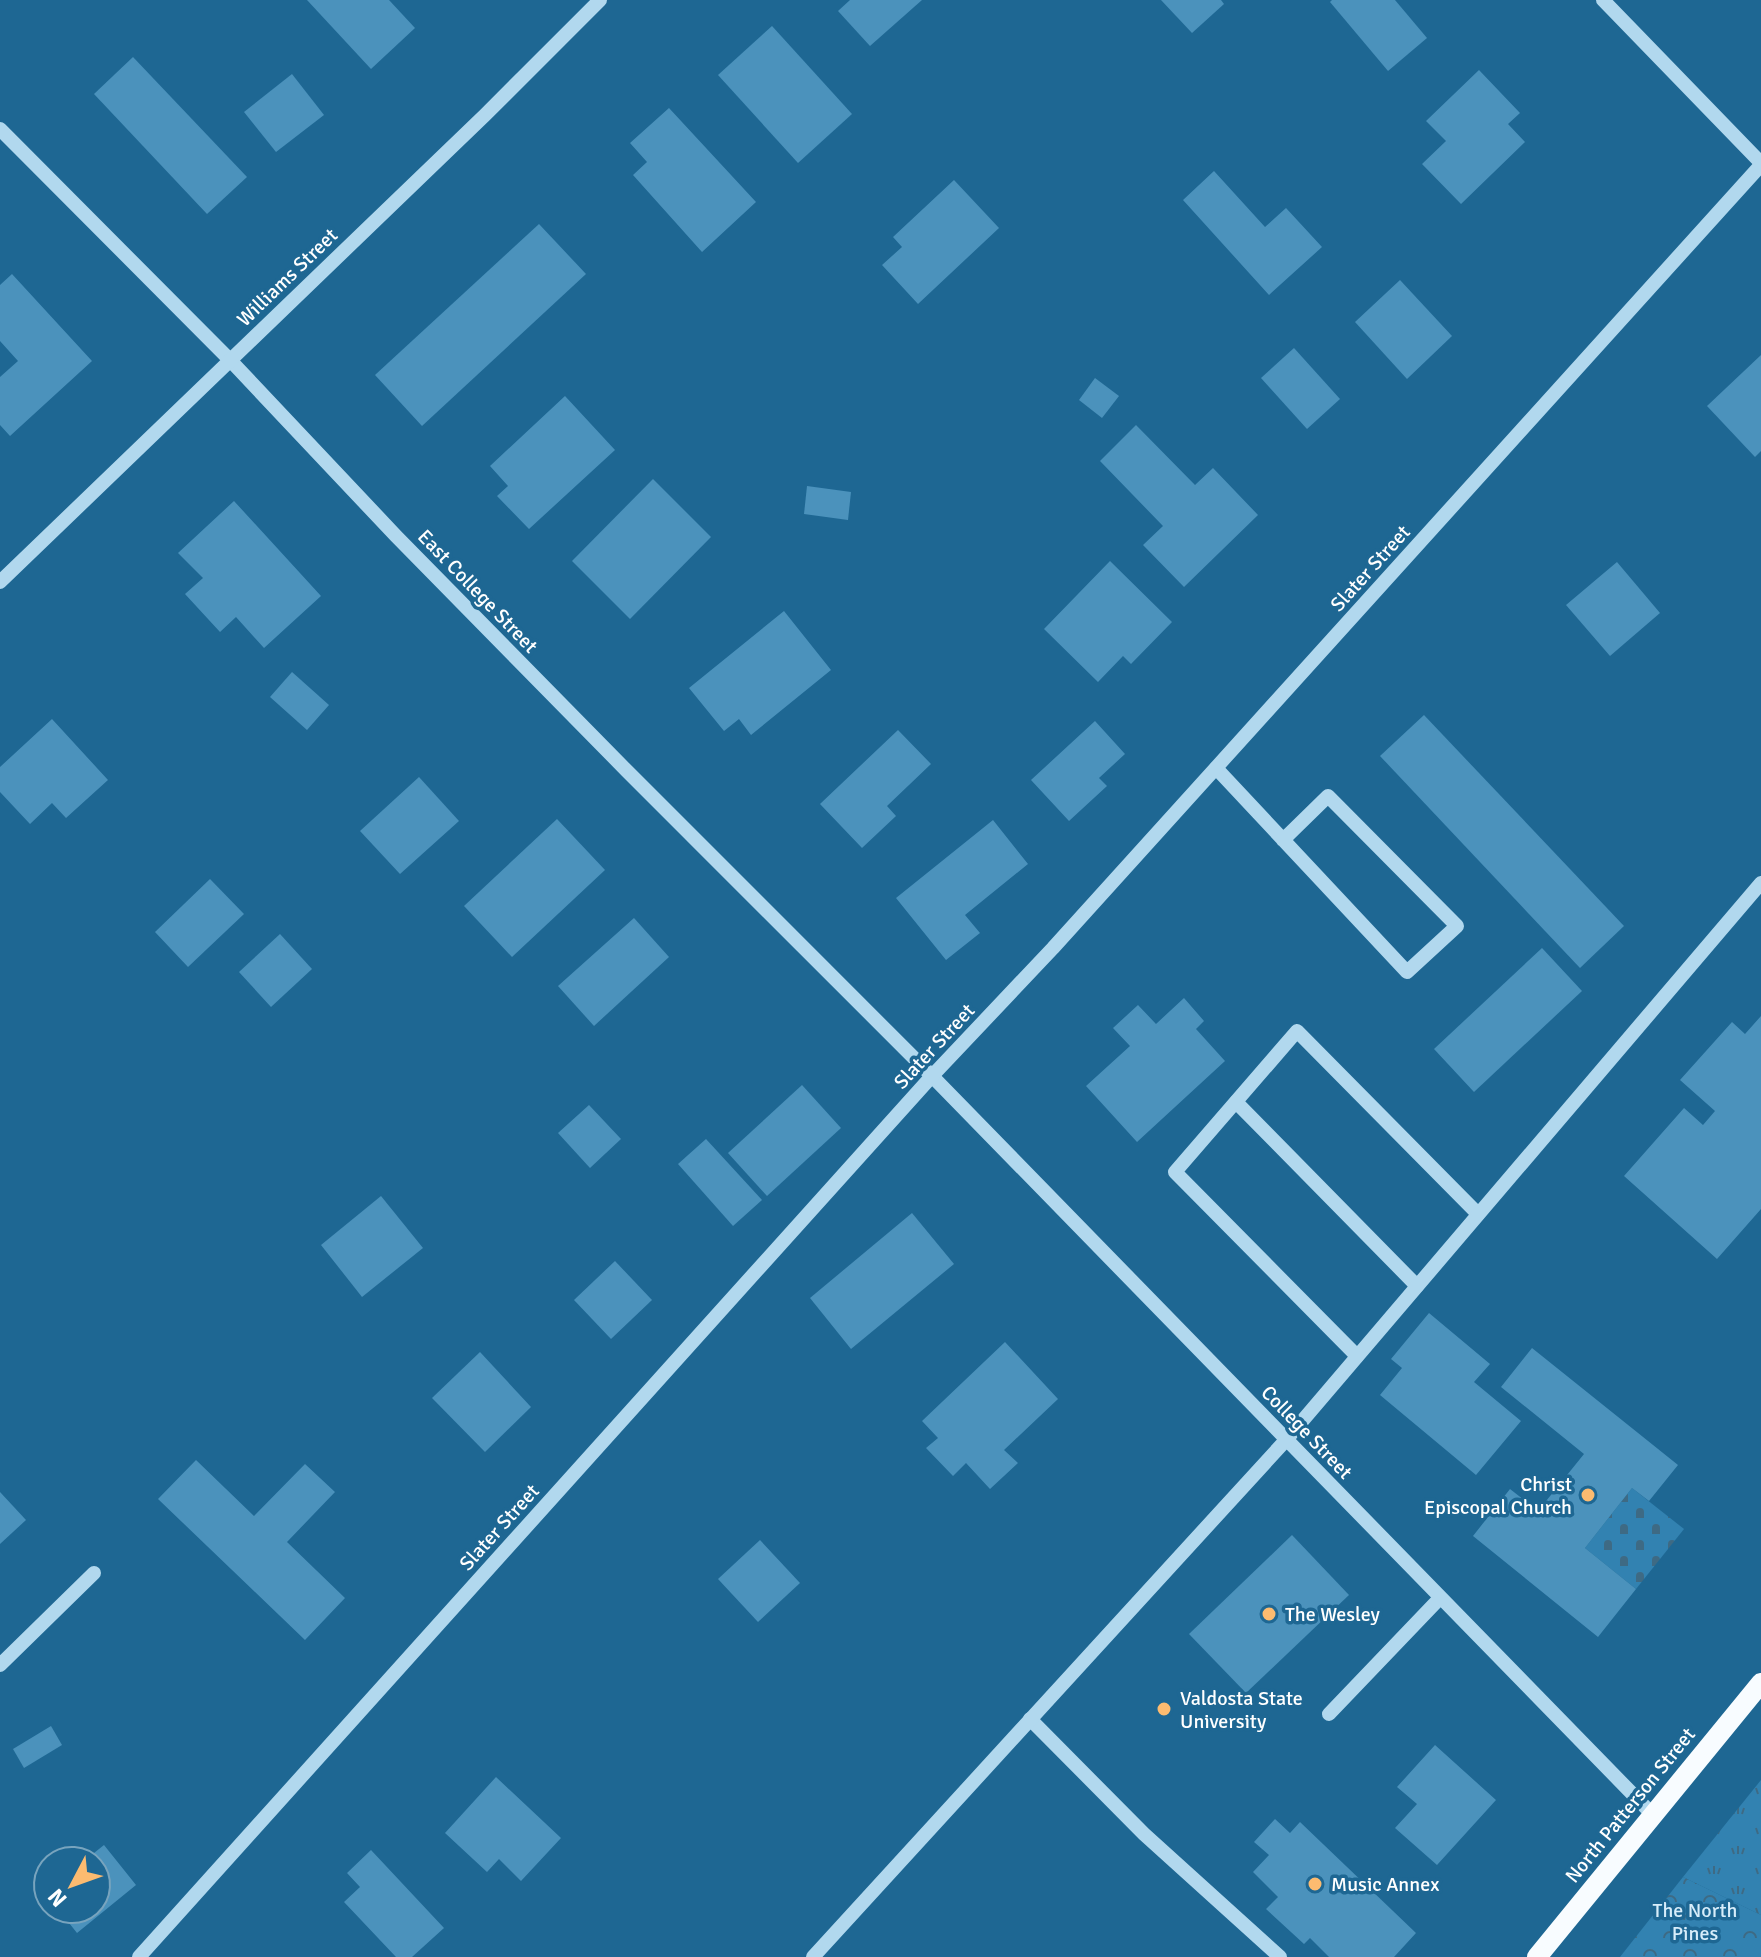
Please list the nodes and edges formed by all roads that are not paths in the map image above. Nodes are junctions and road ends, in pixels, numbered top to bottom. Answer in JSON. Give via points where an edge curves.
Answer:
{"nodes":[{"id":1,"x":600,"y":0,"type":"edge"},
{"id":2,"x":1603,"y":0,"type":"edge"},
{"id":3,"x":0,"y":129,"type":"edge"},
{"id":4,"x":1761,"y":164,"type":"edge"},
{"id":5,"x":230,"y":360,"type":"junction"},
{"id":6,"x":0,"y":582,"type":"edge"},
{"id":7,"x":1216,"y":768,"type":"junction"},
{"id":8,"x":1283,"y":840,"type":"junction"},
{"id":9,"x":1761,"y":883,"type":"edge"},
{"id":10,"x":932,"y":1076,"type":"junction"},
{"id":11,"x":1236,"y":1102,"type":"junction"},
{"id":12,"x":1478,"y":1214,"type":"junction"},
{"id":13,"x":1417,"y":1286,"type":"junction"},
{"id":14,"x":1357,"y":1356,"type":"junction"},
{"id":15,"x":1286,"y":1440,"type":"junction"},
{"id":16,"x":94,"y":1573,"type":"dead end"},
{"id":17,"x":1440,"y":1598,"type":"junction"},
{"id":18,"x":0,"y":1665,"type":"edge"},
{"id":19,"x":1761,"y":1683,"type":"edge"},
{"id":20,"x":1329,"y":1714,"type":"dead end"},
{"id":21,"x":1030,"y":1719,"type":"junction"},
{"id":22,"x":1654,"y":1816,"type":"junction"},
{"id":23,"x":139,"y":1957,"type":"edge"},
{"id":24,"x":813,"y":1957,"type":"edge"},
{"id":25,"x":1280,"y":1957,"type":"edge"},
{"id":26,"x":1537,"y":1957,"type":"edge"}],
"edges":[{"from":1,"to":5,"type":"street","name":"Williams Street"},
{"from":2,"to":4,"type":"street"},
{"from":3,"to":5,"type":"street","name":"East College Street"},
{"from":4,"to":7,"type":"street","name":"Slater Street"},
{"from":5,"to":6,"type":"street","name":"Williams Street"},
{"from":5,"to":10,"type":"street","name":"East College Street","via":[[396,536]]},
{"from":7,"to":8,"type":"street"},
{"from":7,"to":10,"type":"street","name":"Slater Street"},
{"from":8,"to":8,"type":"street","via":[[1407,972],[1457,926],[1328,796]]},
{"from":9,"to":12,"type":"street"},
{"from":10,"to":15,"type":"street","name":"College Street"},
{"from":10,"to":23,"type":"street","name":"Slater Street"},
{"from":11,"to":12,"type":"street","via":[[1297,1031]]},
{"from":11,"to":13,"type":"street"},
{"from":11,"to":14,"type":"street","via":[[1175,1172]]},
{"from":12,"to":13,"type":"street"},
{"from":13,"to":14,"type":"street"},
{"from":14,"to":15,"type":"street"},
{"from":15,"to":17,"type":"street","name":"College Street"},
{"from":15,"to":21,"type":"street"},
{"from":16,"to":18,"type":"street"},
{"from":17,"to":20,"type":"street"},
{"from":17,"to":22,"type":"street","name":"College Street"},
{"from":19,"to":22,"type":"main road","name":"North Patterson Street"},
{"from":21,"to":24,"type":"street"},
{"from":21,"to":25,"type":"street","via":[[1144,1834]]},
{"from":22,"to":26,"type":"main road","name":"North Patterson Street"}]}
